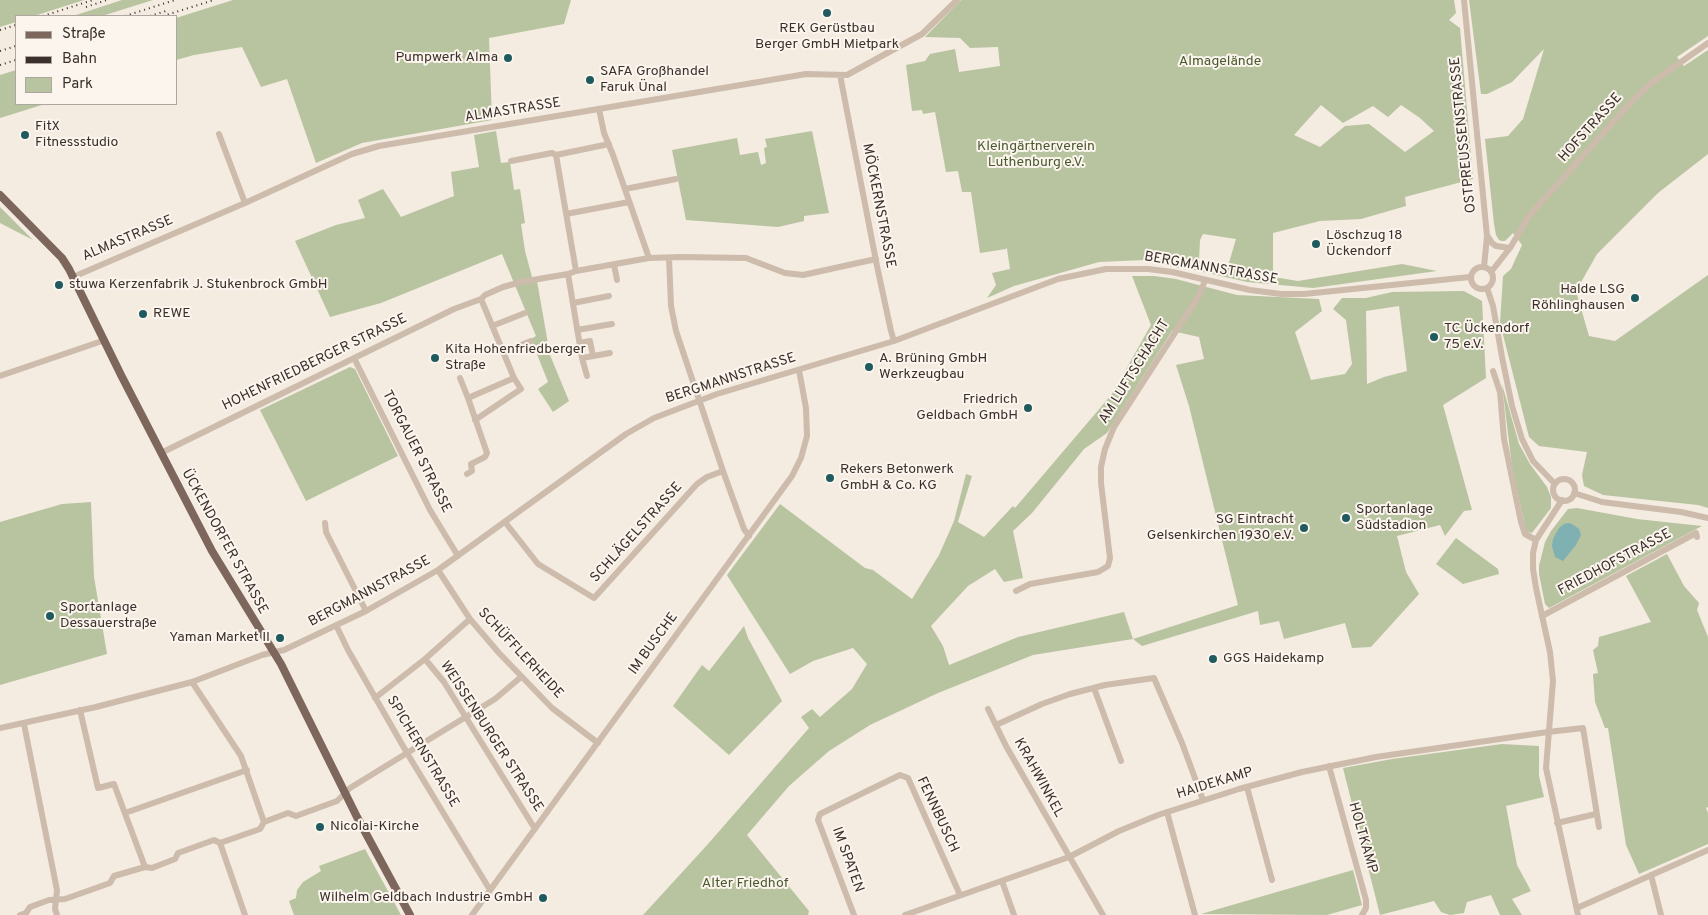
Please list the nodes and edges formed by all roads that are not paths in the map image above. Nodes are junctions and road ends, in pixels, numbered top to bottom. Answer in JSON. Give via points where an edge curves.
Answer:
{"nodes":[{"id":1,"x":956,"y":0,"type":"edge"},
{"id":2,"x":1464,"y":0,"type":"edge"},
{"id":3,"x":1708,"y":43,"type":"edge"},
{"id":4,"x":840,"y":75,"type":"junction"},
{"id":5,"x":599,"y":109,"type":"junction"},
{"id":6,"x":219,"y":134,"type":"dead end"},
{"id":7,"x":609,"y":144,"type":"junction"},
{"id":8,"x":556,"y":154,"type":"junction"},
{"id":9,"x":511,"y":161,"type":"dead end"},
{"id":10,"x":676,"y":179,"type":"dead end"},
{"id":11,"x":625,"y":189,"type":"junction"},
{"id":12,"x":0,"y":195,"type":"edge"},
{"id":13,"x":629,"y":202,"type":"junction"},
{"id":14,"x":244,"y":203,"type":"junction"},
{"id":15,"x":566,"y":214,"type":"junction"},
{"id":16,"x":1487,"y":236,"type":"junction"},
{"id":17,"x":1510,"y":248,"type":"junction"},
{"id":18,"x":649,"y":258,"type":"junction"},
{"id":19,"x":668,"y":258,"type":"junction"},
{"id":20,"x":876,"y":259,"type":"junction"},
{"id":21,"x":614,"y":264,"type":"junction"},
{"id":22,"x":1484,"y":267,"type":"junction"},
{"id":23,"x":576,"y":271,"type":"junction"},
{"id":24,"x":1491,"y":272,"type":"junction"},
{"id":25,"x":568,"y":274,"type":"junction"},
{"id":26,"x":73,"y":277,"type":"junction"},
{"id":27,"x":1470,"y":278,"type":"junction"},
{"id":28,"x":616,"y":280,"type":"dead end"},
{"id":29,"x":1205,"y":280,"type":"junction"},
{"id":30,"x":1487,"y":288,"type":"junction"},
{"id":31,"x":609,"y":296,"type":"dead end"},
{"id":32,"x":481,"y":299,"type":"junction"},
{"id":33,"x":573,"y":303,"type":"junction"},
{"id":34,"x":525,"y":313,"type":"dead end"},
{"id":35,"x":612,"y":324,"type":"dead end"},
{"id":36,"x":492,"y":326,"type":"junction"},
{"id":37,"x":577,"y":330,"type":"junction"},
{"id":38,"x":105,"y":340,"type":"junction"},
{"id":39,"x":531,"y":341,"type":"dead end"},
{"id":40,"x":894,"y":341,"type":"junction"},
{"id":41,"x":580,"y":343,"type":"junction"},
{"id":42,"x":503,"y":352,"type":"junction"},
{"id":43,"x":610,"y":353,"type":"dead end"},
{"id":44,"x":593,"y":356,"type":"junction"},
{"id":45,"x":354,"y":358,"type":"junction"},
{"id":46,"x":582,"y":358,"type":"junction"},
{"id":47,"x":799,"y":370,"type":"junction"},
{"id":48,"x":1493,"y":371,"type":"dead end"},
{"id":49,"x":0,"y":376,"type":"edge"},
{"id":50,"x":587,"y":376,"type":"dead end"},
{"id":51,"x":460,"y":378,"type":"dead end"},
{"id":52,"x":514,"y":378,"type":"junction"},
{"id":53,"x":468,"y":398,"type":"junction"},
{"id":54,"x":699,"y":400,"type":"junction"},
{"id":55,"x":475,"y":420,"type":"junction"},
{"id":56,"x":161,"y":453,"type":"junction"},
{"id":57,"x":724,"y":471,"type":"junction"},
{"id":58,"x":468,"y":474,"type":"dead end"},
{"id":59,"x":1555,"y":484,"type":"junction"},
{"id":60,"x":1574,"y":493,"type":"junction"},
{"id":61,"x":1562,"y":500,"type":"junction"},
{"id":62,"x":1708,"y":518,"type":"edge"},
{"id":63,"x":505,"y":522,"type":"junction"},
{"id":64,"x":325,"y":523,"type":"dead end"},
{"id":65,"x":749,"y":536,"type":"junction"},
{"id":66,"x":1697,"y":537,"type":"dead end"},
{"id":67,"x":1536,"y":540,"type":"junction"},
{"id":68,"x":458,"y":556,"type":"junction"},
{"id":69,"x":438,"y":570,"type":"junction"},
{"id":70,"x":1016,"y":591,"type":"dead end"},
{"id":71,"x":366,"y":611,"type":"junction"},
{"id":72,"x":1542,"y":616,"type":"junction"},
{"id":73,"x":470,"y":618,"type":"junction"},
{"id":74,"x":336,"y":625,"type":"junction"},
{"id":75,"x":273,"y":652,"type":"junction"},
{"id":76,"x":425,"y":659,"type":"junction"},
{"id":77,"x":521,"y":676,"type":"junction"},
{"id":78,"x":192,"y":682,"type":"junction"},
{"id":79,"x":1094,"y":688,"type":"junction"},
{"id":80,"x":375,"y":698,"type":"junction"},
{"id":81,"x":80,"y":710,"type":"junction"},
{"id":82,"x":988,"y":710,"type":"dead end"},
{"id":83,"x":466,"y":717,"type":"junction"},
{"id":84,"x":24,"y":724,"type":"junction"},
{"id":85,"x":996,"y":725,"type":"junction"},
{"id":86,"x":0,"y":728,"type":"edge"},
{"id":87,"x":1548,"y":732,"type":"junction"},
{"id":88,"x":598,"y":742,"type":"junction"},
{"id":89,"x":407,"y":753,"type":"junction"},
{"id":90,"x":1121,"y":761,"type":"dead end"},
{"id":91,"x":1329,"y":766,"type":"junction"},
{"id":92,"x":247,"y":770,"type":"junction"},
{"id":93,"x":1247,"y":787,"type":"junction"},
{"id":94,"x":345,"y":792,"type":"junction"},
{"id":95,"x":1203,"y":800,"type":"junction"},
{"id":96,"x":1166,"y":812,"type":"junction"},
{"id":97,"x":126,"y":813,"type":"junction"},
{"id":98,"x":820,"y":814,"type":"joint"},
{"id":99,"x":1596,"y":814,"type":"junction"},
{"id":100,"x":264,"y":822,"type":"junction"},
{"id":101,"x":1557,"y":823,"type":"junction"},
{"id":102,"x":1599,"y":826,"type":"dead end"},
{"id":103,"x":535,"y":829,"type":"junction"},
{"id":104,"x":220,"y":843,"type":"junction"},
{"id":105,"x":1708,"y":850,"type":"edge"},
{"id":106,"x":1069,"y":857,"type":"junction"},
{"id":107,"x":145,"y":866,"type":"junction"},
{"id":108,"x":1651,"y":875,"type":"junction"},
{"id":109,"x":1272,"y":880,"type":"dead end"},
{"id":110,"x":1002,"y":881,"type":"junction"},
{"id":111,"x":490,"y":890,"type":"junction"},
{"id":112,"x":960,"y":896,"type":"junction"},
{"id":113,"x":55,"y":900,"type":"junction"},
{"id":114,"x":1578,"y":912,"type":"edge"},
{"id":115,"x":20,"y":915,"type":"edge"},
{"id":116,"x":57,"y":915,"type":"edge"},
{"id":117,"x":245,"y":915,"type":"edge"},
{"id":118,"x":410,"y":915,"type":"edge"},
{"id":119,"x":472,"y":915,"type":"edge"},
{"id":120,"x":854,"y":915,"type":"edge"},
{"id":121,"x":905,"y":915,"type":"edge"},
{"id":122,"x":1014,"y":915,"type":"edge"},
{"id":123,"x":1103,"y":915,"type":"edge"},
{"id":124,"x":1195,"y":915,"type":"edge"},
{"id":125,"x":1362,"y":915,"type":"edge"},
{"id":126,"x":1661,"y":915,"type":"edge"}],
"edges":[{"from":1,"to":4,"type":"street","name":"ALMASTRASSE","via":[[922,34],[847,75]]},
{"from":2,"to":16,"type":"street","name":"OSTPREUSSENSTRASSE"},
{"from":3,"to":17,"type":"street","name":"HOFSTRASSE","via":[[1632,100],[1529,216]]},
{"from":4,"to":5,"type":"street","name":"ALMASTRASSE","via":[[806,74]]},
{"from":4,"to":20,"type":"street","name":"MÖCKERNSTRASSE"},
{"from":5,"to":7,"type":"street"},
{"from":5,"to":14,"type":"street","name":"ALMASTRASSE","via":[[380,146],[352,154]]},
{"from":6,"to":14,"type":"street"},
{"from":7,"to":8,"type":"street"},
{"from":7,"to":11,"type":"street"},
{"from":8,"to":9,"type":"street"},
{"from":8,"to":15,"type":"street"},
{"from":10,"to":11,"type":"street"},
{"from":11,"to":13,"type":"street"},
{"from":12,"to":26,"type":"main road","name":"ÜCKENDORFER STRASSE","via":[[62,258]]},
{"from":13,"to":15,"type":"street"},
{"from":13,"to":18,"type":"street"},
{"from":14,"to":26,"type":"street","name":"ALMASTRASSE"},
{"from":15,"to":23,"type":"street"},
{"from":16,"to":17,"type":"street","via":[[1492,244]]},
{"from":16,"to":22,"type":"street","name":"OSTPREUSSENSTRASSE"},
{"from":17,"to":24,"type":"street","name":"HOFSTRASSE"},
{"from":18,"to":19,"type":"street","name":"HOHENFRIEDBERGER STRASSE"},
{"from":18,"to":21,"type":"street","name":"HOHENFRIEDBERGER STRASSE"},
{"from":19,"to":20,"type":"street","name":"HOHENFRIEDBERGER STRASSE","via":[[746,258],[798,275]]},
{"from":19,"to":54,"type":"street","via":[[673,317]]},
{"from":20,"to":40,"type":"street","name":"MÖCKERNSTRASSE"},
{"from":21,"to":23,"type":"street","name":"HOHENFRIEDBERGER STRASSE"},
{"from":21,"to":28,"type":"street"},
{"from":22,"to":24,"type":"street"},
{"from":22,"to":27,"type":"street","via":[[1476,268]]},
{"from":23,"to":25,"type":"street","name":"HOHENFRIEDBERGER STRASSE"},
{"from":24,"to":30,"type":"street","via":[[1493,279]]},
{"from":25,"to":32,"type":"street","name":"HOHENFRIEDBERGER STRASSE","via":[[521,282]]},
{"from":25,"to":33,"type":"street"},
{"from":26,"to":38,"type":"main road","name":"ÜCKENDORFER STRASSE"},
{"from":27,"to":29,"type":"street","name":"BERGMANNSTRASSE","via":[[1304,294],[1250,290]]},
{"from":27,"to":30,"type":"street","via":[[1474,287],[1480,290]]},
{"from":29,"to":40,"type":"street","name":"BERGMANNSTRASSE","via":[[1136,268],[1075,274]]},
{"from":29,"to":70,"type":"street","name":"AM LUFTSCHACHT","via":[[1200,294],[1114,427],[1105,450],[1101,483],[1110,558],[1108,566],[1098,572],[1030,584]]},
{"from":30,"to":59,"type":"street","via":[[1522,439],[1534,461]]},
{"from":31,"to":33,"type":"street"},
{"from":32,"to":36,"type":"street"},
{"from":32,"to":45,"type":"street","name":"HOHENFRIEDBERGER STRASSE"},
{"from":33,"to":37,"type":"street"},
{"from":34,"to":36,"type":"street"},
{"from":35,"to":37,"type":"street"},
{"from":36,"to":42,"type":"street"},
{"from":37,"to":41,"type":"street"},
{"from":38,"to":49,"type":"street"},
{"from":38,"to":56,"type":"main road","name":"ÜCKENDORFER STRASSE"},
{"from":39,"to":42,"type":"street"},
{"from":40,"to":47,"type":"street","name":"BERGMANNSTRASSE"},
{"from":41,"to":44,"type":"street","via":[[590,341]]},
{"from":41,"to":46,"type":"street"},
{"from":42,"to":52,"type":"street"},
{"from":43,"to":44,"type":"street"},
{"from":44,"to":46,"type":"street"},
{"from":45,"to":56,"type":"street","name":"HOHENFRIEDBERGER STRASSE"},
{"from":45,"to":68,"type":"street","name":"TORGAUER STRASSE","via":[[430,510]]},
{"from":46,"to":50,"type":"street"},
{"from":47,"to":54,"type":"street","name":"BERGMANNSTRASSE"},
{"from":47,"to":65,"type":"street","name":"IM BUSCHE","via":[[807,417],[804,449],[792,476]]},
{"from":48,"to":67,"type":"street","via":[[1500,392],[1504,439],[1521,522],[1525,534]]},
{"from":51,"to":53,"type":"street"},
{"from":52,"to":53,"type":"street"},
{"from":52,"to":55,"type":"street","via":[[521,389]]},
{"from":53,"to":55,"type":"street"},
{"from":54,"to":57,"type":"street"},
{"from":54,"to":63,"type":"street","name":"BERGMANNSTRASSE","via":[[654,418],[626,434]]},
{"from":55,"to":58,"type":"street","via":[[487,455],[471,464],[472,471]]},
{"from":56,"to":75,"type":"main road","name":"ÜCKENDORFER STRASSE","via":[[212,551]]},
{"from":57,"to":63,"type":"street","name":"SCHLÄGELSTRASSE","via":[[697,484],[594,598],[538,564]]},
{"from":57,"to":65,"type":"street"},
{"from":59,"to":60,"type":"street","via":[[1563,479],[1570,480]]},
{"from":59,"to":61,"type":"street","via":[[1554,494]]},
{"from":60,"to":61,"type":"street","via":[[1571,498]]},
{"from":60,"to":62,"type":"street","via":[[1609,504]]},
{"from":61,"to":67,"type":"street"},
{"from":63,"to":68,"type":"street","name":"BERGMANNSTRASSE"},
{"from":64,"to":71,"type":"street","via":[[326,532]]},
{"from":65,"to":88,"type":"street","name":"IM BUSCHE"},
{"from":66,"to":72,"type":"street","name":"FRIEDHOFSTRASSE","via":[[1696,533]]},
{"from":67,"to":72,"type":"street","via":[[1534,576]]},
{"from":68,"to":69,"type":"street","name":"BERGMANNSTRASSE"},
{"from":69,"to":71,"type":"street","name":"BERGMANNSTRASSE"},
{"from":69,"to":73,"type":"street","name":"SCHÜFFLERHEIDE"},
{"from":71,"to":74,"type":"street","name":"BERGMANNSTRASSE"},
{"from":72,"to":87,"type":"street","via":[[1553,681]]},
{"from":73,"to":76,"type":"street"},
{"from":73,"to":77,"type":"street","name":"SCHÜFFLERHEIDE"},
{"from":74,"to":75,"type":"street","name":"BERGMANNSTRASSE"},
{"from":74,"to":80,"type":"street","name":"SPICHERNSTRASSE"},
{"from":75,"to":78,"type":"street","name":"BERGMANNSTRASSE"},
{"from":75,"to":94,"type":"main road","name":"ÜCKENDORFER STRASSE","via":[[306,710]]},
{"from":76,"to":80,"type":"street"},
{"from":76,"to":83,"type":"street","name":"WEISSENBURGER STRASSE"},
{"from":77,"to":83,"type":"street","via":[[500,696]]},
{"from":77,"to":88,"type":"street","name":"SCHÜFFLERHEIDE","via":[[552,708]]},
{"from":78,"to":81,"type":"street","name":"BERGMANNSTRASSE"},
{"from":78,"to":92,"type":"street"},
{"from":79,"to":85,"type":"street","via":[[1042,704]]},
{"from":79,"to":90,"type":"street"},
{"from":79,"to":95,"type":"street","via":[[1154,678]]},
{"from":80,"to":89,"type":"street","name":"SPICHERNSTRASSE"},
{"from":81,"to":84,"type":"street","name":"BERGMANNSTRASSE"},
{"from":81,"to":97,"type":"street","via":[[98,788],[114,784]]},
{"from":82,"to":85,"type":"street","name":"KRAHWINKEL"},
{"from":83,"to":89,"type":"street"},
{"from":83,"to":103,"type":"street","name":"WEISSENBURGER STRASSE"},
{"from":84,"to":86,"type":"street","name":"BERGMANNSTRASSE"},
{"from":84,"to":113,"type":"street","via":[[57,890]]},
{"from":85,"to":106,"type":"street","name":"KRAHWINKEL"},
{"from":87,"to":91,"type":"street","name":"HAIDEKAMP"},
{"from":87,"to":99,"type":"street","via":[[1584,728]]},
{"from":87,"to":101,"type":"street","via":[[1546,768]]},
{"from":88,"to":103,"type":"street","name":"IM BUSCHE"},
{"from":89,"to":94,"type":"street"},
{"from":89,"to":111,"type":"street","name":"SPICHERNSTRASSE"},
{"from":91,"to":93,"type":"street","name":"HAIDEKAMP"},
{"from":91,"to":125,"type":"street","name":"HOLTKAMP","via":[[1366,900]]},
{"from":92,"to":97,"type":"street"},
{"from":92,"to":100,"type":"street"},
{"from":93,"to":95,"type":"street","name":"HAIDEKAMP"},
{"from":93,"to":109,"type":"street"},
{"from":94,"to":100,"type":"street","via":[[337,801],[296,816],[288,814]]},
{"from":94,"to":118,"type":"main road","name":"ÜCKENDORFER STRASSE"},
{"from":95,"to":96,"type":"street","name":"HAIDEKAMP"},
{"from":96,"to":106,"type":"street","name":"HAIDEKAMP","via":[[1119,831]]},
{"from":96,"to":124,"type":"street"},
{"from":97,"to":107,"type":"street"},
{"from":98,"to":112,"type":"street","name":"FENNBUSCH","via":[[900,775],[908,778]]},
{"from":98,"to":120,"type":"street","name":"IM SPATEN","via":[[818,820]]},
{"from":99,"to":101,"type":"street"},
{"from":99,"to":102,"type":"street"},
{"from":100,"to":104,"type":"street","via":[[260,829]]},
{"from":101,"to":114,"type":"street"},
{"from":103,"to":111,"type":"street","name":"IM BUSCHE"},
{"from":104,"to":107,"type":"street","via":[[214,840],[178,853],[175,860],[152,868]]},
{"from":104,"to":117,"type":"street"},
{"from":105,"to":108,"type":"street"},
{"from":106,"to":110,"type":"street","name":"HAIDEKAMP"},
{"from":106,"to":123,"type":"street","name":"KRAHWINKEL"},
{"from":107,"to":113,"type":"street","via":[[114,876],[110,883]]},
{"from":108,"to":114,"type":"street"},
{"from":108,"to":126,"type":"street"},
{"from":110,"to":112,"type":"street","name":"HAIDEKAMP"},
{"from":110,"to":122,"type":"street"},
{"from":111,"to":119,"type":"street","name":"IM BUSCHE"},
{"from":112,"to":121,"type":"street","name":"HAIDEKAMP"},
{"from":113,"to":115,"type":"street","via":[[30,907]]},
{"from":113,"to":116,"type":"street"}]}
